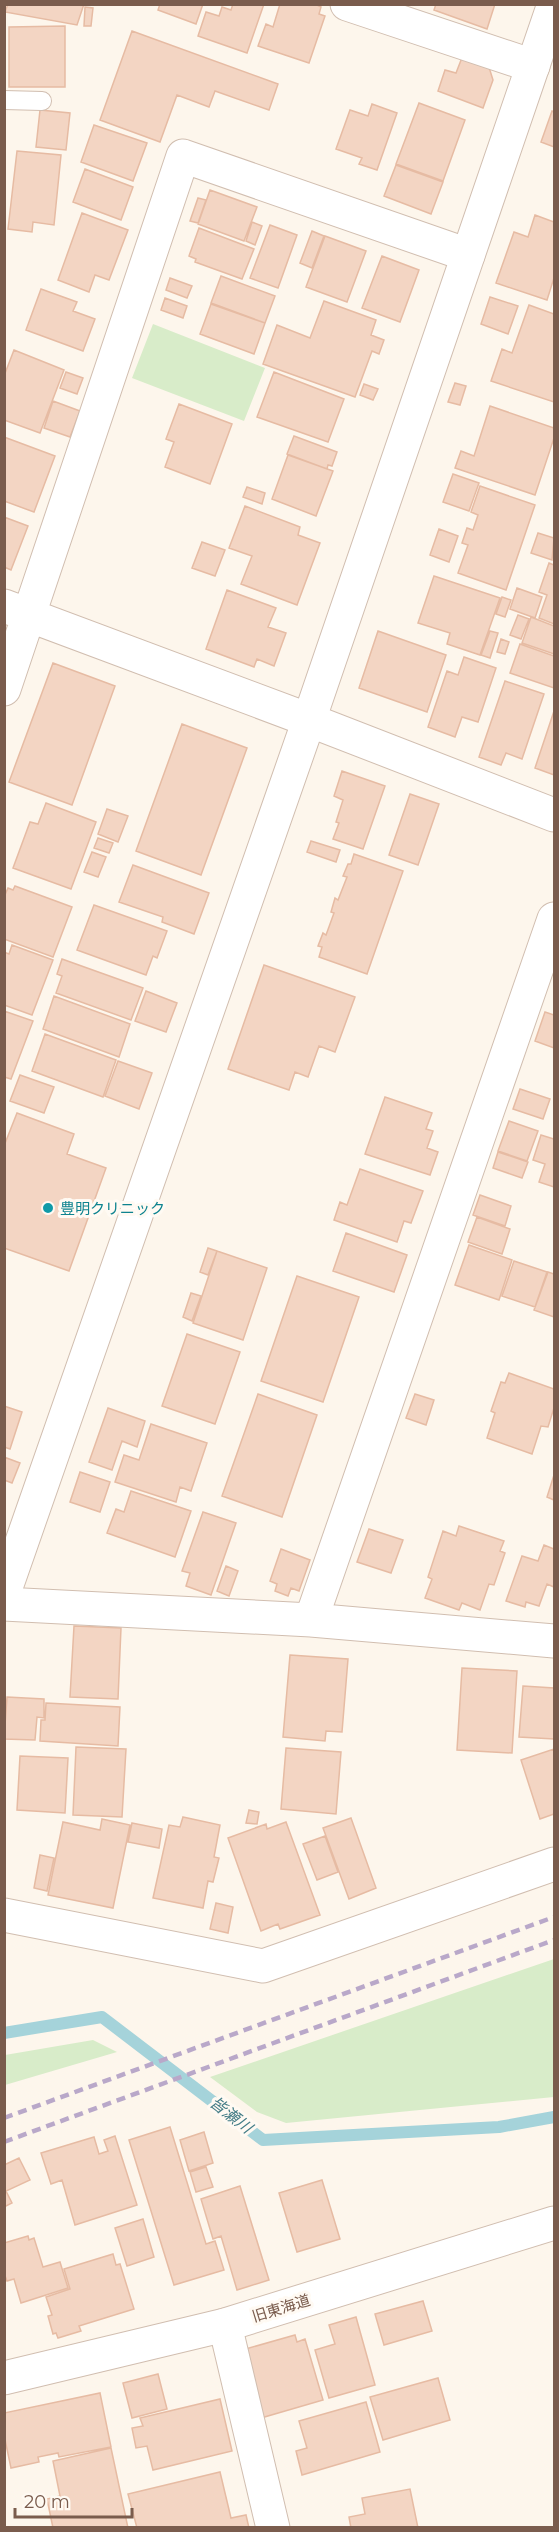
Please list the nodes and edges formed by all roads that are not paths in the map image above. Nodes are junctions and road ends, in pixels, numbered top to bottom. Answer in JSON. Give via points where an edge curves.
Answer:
{"nodes":[{"id":1,"x":347,"y":4,"type":"edge"},
{"id":2,"x":554,"y":4,"type":"edge"},
{"id":3,"x":533,"y":66,"type":"junction"},
{"id":4,"x":4,"y":100,"type":"edge"},
{"id":5,"x":42,"y":101,"type":"dead end"},
{"id":6,"x":468,"y":255,"type":"junction"},
{"id":7,"x":17,"y":611,"type":"edge"},
{"id":8,"x":4,"y":689,"type":"edge"},
{"id":9,"x":309,"y":720,"type":"junction"},
{"id":10,"x":555,"y":816,"type":"edge"},
{"id":11,"x":555,"y":919,"type":"edge"},
{"id":12,"x":4,"y":1593,"type":"edge"},
{"id":13,"x":4,"y":1604,"type":"edge"},
{"id":14,"x":311,"y":1620,"type":"junction"},
{"id":15,"x":555,"y":1641,"type":"edge"},
{"id":16,"x":555,"y":1864,"type":"edge"},
{"id":17,"x":4,"y":1915,"type":"edge"},
{"id":18,"x":555,"y":2223,"type":"edge"},
{"id":19,"x":225,"y":2325,"type":"junction"},
{"id":20,"x":4,"y":2378,"type":"edge"},
{"id":21,"x":273,"y":2528,"type":"edge"}],
"edges":[{"from":1,"to":3,"type":"street"},
{"from":2,"to":3,"type":"street"},
{"from":3,"to":6,"type":"street"},
{"from":4,"to":5,"type":"lane"},
{"from":6,"to":7,"type":"street","via":[[183,156]]},
{"from":6,"to":9,"type":"street"},
{"from":7,"to":8,"type":"street"},
{"from":7,"to":9,"type":"street"},
{"from":9,"to":10,"type":"street"},
{"from":9,"to":12,"type":"street"},
{"from":11,"to":14,"type":"street"},
{"from":13,"to":14,"type":"street"},
{"from":14,"to":15,"type":"street"},
{"from":16,"to":17,"type":"street","via":[[263,1966]]},
{"from":18,"to":19,"type":"street","name":"旧東海道"},
{"from":19,"to":20,"type":"street","name":"旧東海道"},
{"from":19,"to":21,"type":"street"}]}
